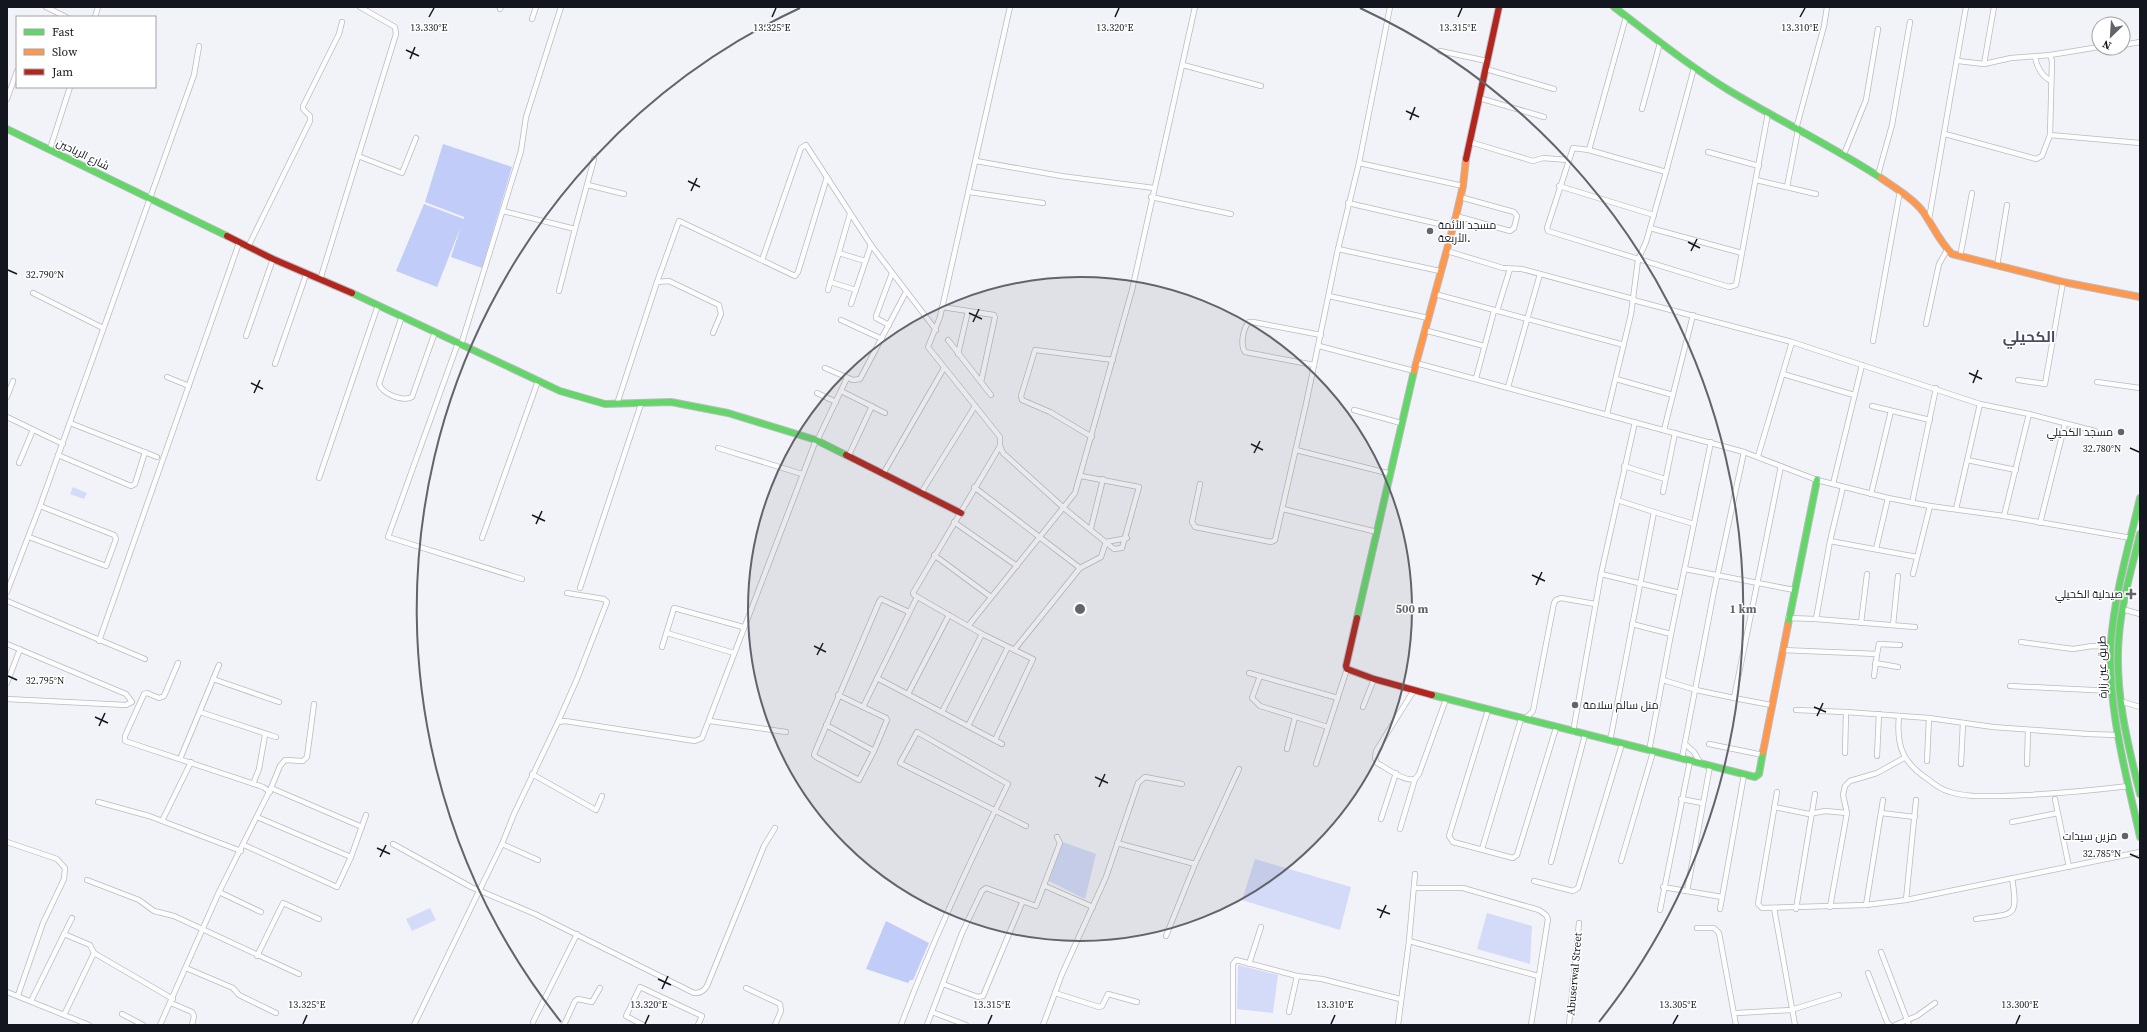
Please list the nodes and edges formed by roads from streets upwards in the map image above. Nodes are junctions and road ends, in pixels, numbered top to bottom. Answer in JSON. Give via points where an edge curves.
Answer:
{"nodes":[{"id":1,"x":46,"y":7,"type":"edge"},
{"id":2,"x":360,"y":7,"type":"edge"},
{"id":3,"x":561,"y":7,"type":"edge"},
{"id":4,"x":1010,"y":7,"type":"edge"},
{"id":5,"x":1195,"y":7,"type":"edge"},
{"id":6,"x":1390,"y":7,"type":"edge"},
{"id":7,"x":1499,"y":7,"type":"edge"},
{"id":8,"x":1614,"y":7,"type":"edge"},
{"id":9,"x":1827,"y":7,"type":"edge"},
{"id":10,"x":1966,"y":7,"type":"edge"},
{"id":11,"x":1994,"y":7,"type":"edge"},
{"id":12,"x":534,"y":8,"type":"edge"},
{"id":13,"x":64,"y":16,"type":"edge"},
{"id":14,"x":1626,"y":17,"type":"junction"},
{"id":15,"x":532,"y":19,"type":"dead end"},
{"id":16,"x":342,"y":22,"type":"dead end"},
{"id":17,"x":1910,"y":22,"type":"dead end"},
{"id":18,"x":1878,"y":29,"type":"dead end"},
{"id":19,"x":1660,"y":43,"type":"junction"},
{"id":20,"x":200,"y":46,"type":"dead end"},
{"id":21,"x":2091,"y":48,"type":"edge"},
{"id":22,"x":1440,"y":51,"type":"dead end"},
{"id":23,"x":2050,"y":55,"type":"junction"},
{"id":24,"x":2035,"y":57,"type":"junction"},
{"id":25,"x":1487,"y":61,"type":"junction"},
{"id":26,"x":1958,"y":61,"type":"junction"},
{"id":27,"x":1984,"y":64,"type":"junction"},
{"id":28,"x":1183,"y":65,"type":"junction"},
{"id":29,"x":1694,"y":68,"type":"junction"},
{"id":30,"x":1486,"y":69,"type":"junction"},
{"id":31,"x":16,"y":74,"type":"edge"},
{"id":32,"x":2051,"y":81,"type":"junction"},
{"id":33,"x":1261,"y":86,"type":"dead end"},
{"id":34,"x":70,"y":88,"type":"edge"},
{"id":35,"x":1554,"y":89,"type":"dead end"},
{"id":36,"x":1479,"y":98,"type":"junction"},
{"id":37,"x":7,"y":99,"type":"edge"},
{"id":38,"x":1642,"y":109,"type":"dead end"},
{"id":39,"x":1768,"y":113,"type":"junction"},
{"id":40,"x":1544,"y":117,"type":"dead end"},
{"id":41,"x":7,"y":129,"type":"edge"},
{"id":42,"x":1797,"y":129,"type":"junction"},
{"id":43,"x":1945,"y":134,"type":"junction"},
{"id":44,"x":2050,"y":135,"type":"junction"},
{"id":45,"x":416,"y":138,"type":"dead end"},
{"id":46,"x":1470,"y":142,"type":"junction"},
{"id":47,"x":2140,"y":143,"type":"edge"},
{"id":48,"x":50,"y":149,"type":"junction"},
{"id":49,"x":1589,"y":150,"type":"junction"},
{"id":50,"x":1708,"y":152,"type":"dead end"},
{"id":51,"x":1844,"y":154,"type":"junction"},
{"id":52,"x":358,"y":156,"type":"junction"},
{"id":53,"x":594,"y":159,"type":"dead end"},
{"id":54,"x":1568,"y":160,"type":"junction"},
{"id":55,"x":976,"y":161,"type":"junction"},
{"id":56,"x":1359,"y":163,"type":"junction"},
{"id":57,"x":1759,"y":166,"type":"junction"},
{"id":58,"x":1666,"y":172,"type":"junction"},
{"id":59,"x":1878,"y":175,"type":"junction"},
{"id":60,"x":827,"y":177,"type":"junction"},
{"id":61,"x":1756,"y":180,"type":"junction"},
{"id":62,"x":588,"y":185,"type":"junction"},
{"id":63,"x":1463,"y":186,"type":"junction"},
{"id":64,"x":1559,"y":186,"type":"junction"},
{"id":65,"x":1787,"y":186,"type":"junction"},
{"id":66,"x":1154,"y":188,"type":"junction"},
{"id":67,"x":1900,"y":190,"type":"junction"},
{"id":68,"x":969,"y":192,"type":"junction"},
{"id":69,"x":1972,"y":193,"type":"dead end"},
{"id":70,"x":624,"y":194,"type":"dead end"},
{"id":71,"x":1816,"y":194,"type":"dead end"},
{"id":72,"x":1152,"y":197,"type":"junction"},
{"id":73,"x":1460,"y":197,"type":"junction"},
{"id":74,"x":150,"y":198,"type":"junction"},
{"id":75,"x":1043,"y":203,"type":"dead end"},
{"id":76,"x":1348,"y":203,"type":"junction"},
{"id":77,"x":2007,"y":205,"type":"dead end"},
{"id":78,"x":503,"y":211,"type":"junction"},
{"id":79,"x":850,"y":214,"type":"junction"},
{"id":80,"x":1231,"y":214,"type":"dead end"},
{"id":81,"x":1654,"y":215,"type":"junction"},
{"id":82,"x":1456,"y":216,"type":"junction"},
{"id":83,"x":1929,"y":219,"type":"junction"},
{"id":84,"x":1452,"y":227,"type":"junction"},
{"id":85,"x":1650,"y":228,"type":"junction"},
{"id":86,"x":575,"y":229,"type":"junction"},
{"id":87,"x":239,"y":243,"type":"junction"},
{"id":88,"x":871,"y":245,"type":"junction"},
{"id":89,"x":248,"y":247,"type":"junction"},
{"id":90,"x":1338,"y":249,"type":"junction"},
{"id":91,"x":1947,"y":250,"type":"junction"},
{"id":92,"x":1447,"y":251,"type":"junction"},
{"id":93,"x":839,"y":253,"type":"junction"},
{"id":94,"x":1742,"y":253,"type":"junction"},
{"id":95,"x":1960,"y":257,"type":"junction"},
{"id":96,"x":273,"y":259,"type":"junction"},
{"id":97,"x":762,"y":260,"type":"junction"},
{"id":98,"x":1638,"y":260,"type":"junction"},
{"id":99,"x":865,"y":261,"type":"junction"},
{"id":100,"x":1997,"y":266,"type":"junction"},
{"id":101,"x":1510,"y":269,"type":"junction"},
{"id":102,"x":1440,"y":271,"type":"junction"},
{"id":103,"x":892,"y":273,"type":"junction"},
{"id":104,"x":1540,"y":274,"type":"junction"},
{"id":105,"x":306,"y":275,"type":"junction"},
{"id":106,"x":320,"y":280,"type":"junction"},
{"id":107,"x":657,"y":282,"type":"junction"},
{"id":108,"x":830,"y":282,"type":"junction"},
{"id":109,"x":2063,"y":282,"type":"junction"},
{"id":110,"x":828,"y":290,"type":"dead end"},
{"id":111,"x":856,"y":290,"type":"junction"},
{"id":112,"x":559,"y":292,"type":"dead end"},
{"id":113,"x":906,"y":292,"type":"junction"},
{"id":114,"x":34,"y":293,"type":"dead end"},
{"id":115,"x":1435,"y":294,"type":"junction"},
{"id":116,"x":1329,"y":296,"type":"junction"},
{"id":117,"x":2140,"y":297,"type":"edge"},
{"id":118,"x":1633,"y":299,"type":"junction"},
{"id":119,"x":851,"y":304,"type":"dead end"},
{"id":120,"x":378,"y":305,"type":"junction"},
{"id":121,"x":942,"y":308,"type":"junction"},
{"id":122,"x":968,"y":311,"type":"junction"},
{"id":123,"x":1496,"y":311,"type":"junction"},
{"id":124,"x":1693,"y":315,"type":"junction"},
{"id":125,"x":402,"y":316,"type":"junction"},
{"id":126,"x":1428,"y":318,"type":"junction"},
{"id":127,"x":1527,"y":319,"type":"junction"},
{"id":128,"x":841,"y":320,"type":"dead end"},
{"id":129,"x":1926,"y":324,"type":"dead end"},
{"id":130,"x":889,"y":325,"type":"junction"},
{"id":131,"x":103,"y":328,"type":"junction"},
{"id":132,"x":936,"y":330,"type":"junction"},
{"id":133,"x":1424,"y":330,"type":"junction"},
{"id":134,"x":435,"y":332,"type":"junction"},
{"id":135,"x":712,"y":333,"type":"dead end"},
{"id":136,"x":1321,"y":335,"type":"junction"},
{"id":137,"x":246,"y":336,"type":"dead end"},
{"id":138,"x":882,"y":339,"type":"junction"},
{"id":139,"x":948,"y":340,"type":"dead end"},
{"id":140,"x":1873,"y":341,"type":"dead end"},
{"id":141,"x":1792,"y":342,"type":"junction"},
{"id":142,"x":460,"y":344,"type":"junction"},
{"id":143,"x":1319,"y":346,"type":"junction"},
{"id":144,"x":1484,"y":346,"type":"junction"},
{"id":145,"x":1624,"y":346,"type":"junction"},
{"id":146,"x":958,"y":354,"type":"junction"},
{"id":147,"x":1113,"y":360,"type":"junction"},
{"id":148,"x":1416,"y":363,"type":"junction"},
{"id":149,"x":275,"y":364,"type":"dead end"},
{"id":150,"x":1314,"y":365,"type":"junction"},
{"id":151,"x":1862,"y":365,"type":"junction"},
{"id":152,"x":825,"y":368,"type":"dead end"},
{"id":153,"x":944,"y":368,"type":"junction"},
{"id":154,"x":1414,"y":371,"type":"junction"},
{"id":155,"x":1783,"y":374,"type":"junction"},
{"id":156,"x":167,"y":377,"type":"dead end"},
{"id":157,"x":847,"y":378,"type":"junction"},
{"id":158,"x":1476,"y":378,"type":"junction"},
{"id":159,"x":538,"y":380,"type":"junction"},
{"id":160,"x":1616,"y":380,"type":"junction"},
{"id":161,"x":2018,"y":380,"type":"dead end"},
{"id":162,"x":13,"y":381,"type":"dead end"},
{"id":163,"x":981,"y":382,"type":"junction"},
{"id":164,"x":2097,"y":382,"type":"dead end"},
{"id":165,"x":189,"y":386,"type":"junction"},
{"id":166,"x":1508,"y":387,"type":"junction"},
{"id":167,"x":1936,"y":388,"type":"junction"},
{"id":168,"x":2140,"y":388,"type":"edge"},
{"id":169,"x":841,"y":391,"type":"junction"},
{"id":170,"x":817,"y":392,"type":"dead end"},
{"id":171,"x":991,"y":395,"type":"dead end"},
{"id":172,"x":1673,"y":395,"type":"junction"},
{"id":173,"x":1854,"y":395,"type":"junction"},
{"id":174,"x":7,"y":397,"type":"edge"},
{"id":175,"x":836,"y":402,"type":"junction"},
{"id":176,"x":617,"y":404,"type":"junction"},
{"id":177,"x":641,"y":404,"type":"junction"},
{"id":178,"x":1980,"y":404,"type":"junction"},
{"id":179,"x":872,"y":406,"type":"junction"},
{"id":180,"x":975,"y":406,"type":"junction"},
{"id":181,"x":1872,"y":406,"type":"dead end"},
{"id":182,"x":1354,"y":410,"type":"dead end"},
{"id":183,"x":1891,"y":411,"type":"junction"},
{"id":184,"x":885,"y":413,"type":"dead end"},
{"id":185,"x":1607,"y":414,"type":"junction"},
{"id":186,"x":2029,"y":414,"type":"junction"},
{"id":187,"x":7,"y":417,"type":"edge"},
{"id":188,"x":1930,"y":420,"type":"junction"},
{"id":189,"x":1635,"y":422,"type":"junction"},
{"id":190,"x":70,"y":423,"type":"junction"},
{"id":191,"x":1401,"y":423,"type":"junction"},
{"id":192,"x":2065,"y":424,"type":"junction"},
{"id":193,"x":33,"y":430,"type":"junction"},
{"id":194,"x":1664,"y":430,"type":"junction"},
{"id":195,"x":2095,"y":431,"type":"dead end"},
{"id":196,"x":1675,"y":433,"type":"junction"},
{"id":197,"x":1092,"y":437,"type":"junction"},
{"id":198,"x":817,"y":440,"type":"junction"},
{"id":199,"x":1711,"y":442,"type":"junction"},
{"id":200,"x":63,"y":444,"type":"junction"},
{"id":201,"x":1000,"y":446,"type":"junction"},
{"id":202,"x":718,"y":448,"type":"dead end"},
{"id":203,"x":1296,"y":450,"type":"junction"},
{"id":204,"x":146,"y":452,"type":"junction"},
{"id":205,"x":1744,"y":452,"type":"junction"},
{"id":206,"x":58,"y":455,"type":"junction"},
{"id":207,"x":848,"y":455,"type":"junction"},
{"id":208,"x":1758,"y":456,"type":"junction"},
{"id":209,"x":157,"y":457,"type":"dead end"},
{"id":210,"x":1967,"y":460,"type":"junction"},
{"id":211,"x":19,"y":463,"type":"dead end"},
{"id":212,"x":1624,"y":466,"type":"junction"},
{"id":213,"x":1781,"y":466,"type":"junction"},
{"id":214,"x":2016,"y":470,"type":"junction"},
{"id":215,"x":802,"y":474,"type":"junction"},
{"id":216,"x":883,"y":474,"type":"junction"},
{"id":217,"x":1391,"y":474,"type":"junction"},
{"id":218,"x":1081,"y":476,"type":"junction"},
{"id":219,"x":319,"y":478,"type":"dead end"},
{"id":220,"x":1103,"y":479,"type":"junction"},
{"id":221,"x":1665,"y":479,"type":"junction"},
{"id":222,"x":1817,"y":480,"type":"junction"},
{"id":223,"x":1200,"y":484,"type":"dead end"},
{"id":224,"x":1833,"y":484,"type":"junction"},
{"id":225,"x":1844,"y":486,"type":"junction"},
{"id":226,"x":974,"y":487,"type":"junction"},
{"id":227,"x":1663,"y":492,"type":"dead end"},
{"id":228,"x":921,"y":493,"type":"junction"},
{"id":229,"x":1871,"y":494,"type":"junction"},
{"id":230,"x":1888,"y":498,"type":"junction"},
{"id":231,"x":2140,"y":498,"type":"edge"},
{"id":232,"x":1617,"y":500,"type":"junction"},
{"id":233,"x":1912,"y":503,"type":"junction"},
{"id":234,"x":40,"y":506,"type":"junction"},
{"id":235,"x":1930,"y":506,"type":"junction"},
{"id":236,"x":1064,"y":509,"type":"junction"},
{"id":237,"x":1282,"y":509,"type":"junction"},
{"id":238,"x":1956,"y":509,"type":"junction"},
{"id":239,"x":1654,"y":512,"type":"junction"},
{"id":240,"x":961,"y":513,"type":"junction"},
{"id":241,"x":2004,"y":516,"type":"junction"},
{"id":242,"x":954,"y":522,"type":"junction"},
{"id":243,"x":2040,"y":523,"type":"junction"},
{"id":244,"x":1694,"y":524,"type":"junction"},
{"id":245,"x":1091,"y":528,"type":"junction"},
{"id":246,"x":1377,"y":532,"type":"junction"},
{"id":247,"x":2140,"y":534,"type":"edge"},
{"id":248,"x":29,"y":537,"type":"junction"},
{"id":249,"x":1040,"y":537,"type":"junction"},
{"id":250,"x":482,"y":538,"type":"dead end"},
{"id":251,"x":1127,"y":538,"type":"junction"},
{"id":252,"x":2132,"y":538,"type":"junction"},
{"id":253,"x":1830,"y":541,"type":"junction"},
{"id":254,"x":1106,"y":542,"type":"junction"},
{"id":255,"x":1876,"y":549,"type":"junction"},
{"id":256,"x":934,"y":555,"type":"junction"},
{"id":257,"x":1917,"y":557,"type":"junction"},
{"id":258,"x":1017,"y":566,"type":"junction"},
{"id":259,"x":1080,"y":568,"type":"junction"},
{"id":260,"x":1685,"y":569,"type":"junction"},
{"id":261,"x":1601,"y":574,"type":"junction"},
{"id":262,"x":1868,"y":574,"type":"dead end"},
{"id":263,"x":1913,"y":574,"type":"dead end"},
{"id":264,"x":1718,"y":575,"type":"junction"},
{"id":265,"x":1898,"y":576,"type":"dead end"},
{"id":266,"x":522,"y":579,"type":"dead end"},
{"id":267,"x":1640,"y":583,"type":"junction"},
{"id":268,"x":1757,"y":584,"type":"junction"},
{"id":269,"x":580,"y":588,"type":"dead end"},
{"id":270,"x":1794,"y":590,"type":"junction"},
{"id":271,"x":7,"y":592,"type":"edge"},
{"id":272,"x":567,"y":593,"type":"dead end"},
{"id":273,"x":1680,"y":593,"type":"junction"},
{"id":274,"x":917,"y":597,"type":"junction"},
{"id":275,"x":991,"y":598,"type":"junction"},
{"id":276,"x":7,"y":601,"type":"edge"},
{"id":277,"x":1595,"y":604,"type":"junction"},
{"id":278,"x":2122,"y":609,"type":"junction"},
{"id":279,"x":909,"y":612,"type":"junction"},
{"id":280,"x":2140,"y":614,"type":"edge"},
{"id":281,"x":949,"y":615,"type":"junction"},
{"id":282,"x":1788,"y":618,"type":"junction"},
{"id":283,"x":1816,"y":619,"type":"junction"},
{"id":284,"x":1861,"y":623,"type":"junction"},
{"id":285,"x":1632,"y":624,"type":"junction"},
{"id":286,"x":969,"y":625,"type":"junction"},
{"id":287,"x":1893,"y":625,"type":"junction"},
{"id":288,"x":1915,"y":626,"type":"dead end"},
{"id":289,"x":743,"y":627,"type":"junction"},
{"id":290,"x":667,"y":633,"type":"junction"},
{"id":291,"x":982,"y":634,"type":"junction"},
{"id":292,"x":1671,"y":634,"type":"junction"},
{"id":293,"x":99,"y":641,"type":"junction"},
{"id":294,"x":2021,"y":642,"type":"dead end"},
{"id":295,"x":7,"y":644,"type":"edge"},
{"id":296,"x":1900,"y":645,"type":"dead end"},
{"id":297,"x":662,"y":646,"type":"dead end"},
{"id":298,"x":1008,"y":647,"type":"junction"},
{"id":299,"x":2111,"y":647,"type":"junction"},
{"id":300,"x":20,"y":649,"type":"junction"},
{"id":301,"x":1014,"y":650,"type":"junction"},
{"id":302,"x":1782,"y":650,"type":"junction"},
{"id":303,"x":734,"y":653,"type":"junction"},
{"id":304,"x":1876,"y":654,"type":"junction"},
{"id":305,"x":145,"y":659,"type":"dead end"},
{"id":306,"x":178,"y":663,"type":"dead end"},
{"id":307,"x":1875,"y":663,"type":"junction"},
{"id":308,"x":219,"y":665,"type":"dead end"},
{"id":309,"x":1898,"y":667,"type":"dead end"},
{"id":310,"x":1347,"y":669,"type":"junction"},
{"id":311,"x":1249,"y":673,"type":"dead end"},
{"id":312,"x":1260,"y":676,"type":"junction"},
{"id":313,"x":1874,"y":676,"type":"dead end"},
{"id":314,"x":877,"y":678,"type":"junction"},
{"id":315,"x":213,"y":679,"type":"junction"},
{"id":316,"x":1374,"y":680,"type":"junction"},
{"id":317,"x":1663,"y":680,"type":"junction"},
{"id":318,"x":7,"y":683,"type":"edge"},
{"id":319,"x":2010,"y":686,"type":"dead end"},
{"id":320,"x":1414,"y":690,"type":"junction"},
{"id":321,"x":1696,"y":690,"type":"junction"},
{"id":322,"x":2112,"y":692,"type":"junction"},
{"id":323,"x":908,"y":694,"type":"junction"},
{"id":324,"x":838,"y":695,"type":"junction"},
{"id":325,"x":1338,"y":698,"type":"junction"},
{"id":326,"x":1734,"y":698,"type":"junction"},
{"id":327,"x":7,"y":699,"type":"edge"},
{"id":328,"x":1446,"y":699,"type":"junction"},
{"id":329,"x":2120,"y":701,"type":"junction"},
{"id":330,"x":279,"y":702,"type":"dead end"},
{"id":331,"x":314,"y":704,"type":"dead end"},
{"id":332,"x":1771,"y":705,"type":"junction"},
{"id":333,"x":863,"y":707,"type":"junction"},
{"id":334,"x":1363,"y":707,"type":"dead end"},
{"id":335,"x":2140,"y":708,"type":"edge"},
{"id":336,"x":1488,"y":710,"type":"junction"},
{"id":337,"x":1796,"y":710,"type":"dead end"},
{"id":338,"x":200,"y":712,"type":"junction"},
{"id":339,"x":942,"y":712,"type":"junction"},
{"id":340,"x":1846,"y":712,"type":"junction"},
{"id":341,"x":1879,"y":714,"type":"junction"},
{"id":342,"x":1899,"y":716,"type":"junction"},
{"id":343,"x":1296,"y":717,"type":"junction"},
{"id":344,"x":1929,"y":718,"type":"junction"},
{"id":345,"x":1521,"y":719,"type":"junction"},
{"id":346,"x":710,"y":721,"type":"junction"},
{"id":347,"x":558,"y":722,"type":"junction"},
{"id":348,"x":1963,"y":723,"type":"junction"},
{"id":349,"x":826,"y":725,"type":"junction"},
{"id":350,"x":968,"y":726,"type":"junction"},
{"id":351,"x":1328,"y":727,"type":"junction"},
{"id":352,"x":1556,"y":728,"type":"junction"},
{"id":353,"x":2028,"y":730,"type":"junction"},
{"id":354,"x":786,"y":732,"type":"dead end"},
{"id":355,"x":1573,"y":732,"type":"junction"},
{"id":356,"x":265,"y":735,"type":"dead end"},
{"id":357,"x":1585,"y":735,"type":"junction"},
{"id":358,"x":2117,"y":735,"type":"junction"},
{"id":359,"x":276,"y":737,"type":"dead end"},
{"id":360,"x":995,"y":740,"type":"junction"},
{"id":361,"x":1610,"y":741,"type":"junction"},
{"id":362,"x":1002,"y":744,"type":"dead end"},
{"id":363,"x":1622,"y":744,"type":"junction"},
{"id":364,"x":1685,"y":744,"type":"junction"},
{"id":365,"x":1709,"y":744,"type":"dead end"},
{"id":366,"x":1287,"y":749,"type":"dead end"},
{"id":367,"x":874,"y":751,"type":"junction"},
{"id":368,"x":1651,"y":752,"type":"junction"},
{"id":369,"x":1845,"y":753,"type":"dead end"},
{"id":370,"x":1763,"y":756,"type":"junction"},
{"id":371,"x":1877,"y":756,"type":"dead end"},
{"id":372,"x":1682,"y":758,"type":"junction"},
{"id":373,"x":1904,"y":758,"type":"junction"},
{"id":374,"x":180,"y":759,"type":"junction"},
{"id":375,"x":1690,"y":761,"type":"junction"},
{"id":376,"x":1928,"y":761,"type":"dead end"},
{"id":377,"x":191,"y":762,"type":"junction"},
{"id":378,"x":1316,"y":764,"type":"dead end"},
{"id":379,"x":1701,"y":764,"type":"junction"},
{"id":380,"x":1961,"y":764,"type":"dead end"},
{"id":381,"x":2027,"y":764,"type":"dead end"},
{"id":382,"x":1710,"y":766,"type":"junction"},
{"id":383,"x":1240,"y":769,"type":"dead end"},
{"id":384,"x":1396,"y":773,"type":"junction"},
{"id":385,"x":532,"y":774,"type":"junction"},
{"id":386,"x":1744,"y":775,"type":"junction"},
{"id":387,"x":1415,"y":779,"type":"junction"},
{"id":388,"x":253,"y":784,"type":"junction"},
{"id":389,"x":1182,"y":784,"type":"dead end"},
{"id":390,"x":2129,"y":786,"type":"junction"},
{"id":391,"x":271,"y":790,"type":"junction"},
{"id":392,"x":1777,"y":792,"type":"dead end"},
{"id":393,"x":1815,"y":794,"type":"dead end"},
{"id":394,"x":2140,"y":794,"type":"edge"},
{"id":395,"x":602,"y":796,"type":"dead end"},
{"id":396,"x":1682,"y":799,"type":"junction"},
{"id":397,"x":2055,"y":799,"type":"dead end"},
{"id":398,"x":1883,"y":800,"type":"dead end"},
{"id":399,"x":1916,"y":800,"type":"dead end"},
{"id":400,"x":98,"y":802,"type":"dead end"},
{"id":401,"x":1702,"y":803,"type":"junction"},
{"id":402,"x":1774,"y":807,"type":"junction"},
{"id":403,"x":995,"y":811,"type":"junction"},
{"id":404,"x":1847,"y":813,"type":"junction"},
{"id":405,"x":1881,"y":813,"type":"junction"},
{"id":406,"x":2058,"y":813,"type":"junction"},
{"id":407,"x":1812,"y":814,"type":"junction"},
{"id":408,"x":366,"y":815,"type":"dead end"},
{"id":409,"x":257,"y":817,"type":"junction"},
{"id":410,"x":1915,"y":817,"type":"junction"},
{"id":411,"x":1381,"y":819,"type":"dead end"},
{"id":412,"x":162,"y":821,"type":"junction"},
{"id":413,"x":2012,"y":822,"type":"dead end"},
{"id":414,"x":1026,"y":826,"type":"dead end"},
{"id":415,"x":362,"y":827,"type":"junction"},
{"id":416,"x":775,"y":828,"type":"dead end"},
{"id":417,"x":1400,"y":829,"type":"dead end"},
{"id":418,"x":1057,"y":837,"type":"dead end"},
{"id":419,"x":2140,"y":837,"type":"edge"},
{"id":420,"x":7,"y":842,"type":"edge"},
{"id":421,"x":1117,"y":842,"type":"junction"},
{"id":422,"x":393,"y":844,"type":"dead end"},
{"id":423,"x":502,"y":844,"type":"junction"},
{"id":424,"x":244,"y":845,"type":"junction"},
{"id":425,"x":1482,"y":849,"type":"junction"},
{"id":426,"x":241,"y":851,"type":"junction"},
{"id":427,"x":2140,"y":852,"type":"edge"},
{"id":428,"x":351,"y":857,"type":"junction"},
{"id":429,"x":538,"y":860,"type":"dead end"},
{"id":430,"x":1621,"y":861,"type":"dead end"},
{"id":431,"x":1551,"y":862,"type":"dead end"},
{"id":432,"x":1195,"y":864,"type":"junction"},
{"id":433,"x":2069,"y":867,"type":"junction"},
{"id":434,"x":1415,"y":874,"type":"dead end"},
{"id":435,"x":2012,"y":878,"type":"junction"},
{"id":436,"x":87,"y":880,"type":"dead end"},
{"id":437,"x":1534,"y":881,"type":"dead end"},
{"id":438,"x":1045,"y":886,"type":"junction"},
{"id":439,"x":1663,"y":887,"type":"junction"},
{"id":440,"x":479,"y":888,"type":"junction"},
{"id":441,"x":1414,"y":888,"type":"junction"},
{"id":442,"x":1687,"y":891,"type":"junction"},
{"id":443,"x":220,"y":892,"type":"junction"},
{"id":444,"x":1722,"y":897,"type":"junction"},
{"id":445,"x":1906,"y":900,"type":"junction"},
{"id":446,"x":1022,"y":903,"type":"junction"},
{"id":447,"x":1866,"y":905,"type":"junction"},
{"id":448,"x":1093,"y":907,"type":"junction"},
{"id":449,"x":1830,"y":907,"type":"junction"},
{"id":450,"x":1774,"y":908,"type":"junction"},
{"id":451,"x":1720,"y":909,"type":"dead end"},
{"id":452,"x":1796,"y":909,"type":"junction"},
{"id":453,"x":1660,"y":910,"type":"dead end"},
{"id":454,"x":261,"y":912,"type":"dead end"},
{"id":455,"x":72,"y":918,"type":"dead end"},
{"id":456,"x":319,"y":919,"type":"dead end"},
{"id":457,"x":1976,"y":919,"type":"dead end"},
{"id":458,"x":1579,"y":923,"type":"dead end"},
{"id":459,"x":1260,"y":928,"type":"dead end"},
{"id":460,"x":1696,"y":928,"type":"dead end"},
{"id":461,"x":203,"y":930,"type":"junction"},
{"id":462,"x":64,"y":934,"type":"junction"},
{"id":463,"x":577,"y":934,"type":"junction"},
{"id":464,"x":1166,"y":936,"type":"dead end"},
{"id":465,"x":1409,"y":941,"type":"junction"},
{"id":466,"x":1881,"y":952,"type":"dead end"},
{"id":467,"x":94,"y":953,"type":"junction"},
{"id":468,"x":257,"y":956,"type":"junction"},
{"id":469,"x":1249,"y":964,"type":"junction"},
{"id":470,"x":186,"y":968,"type":"junction"},
{"id":471,"x":1868,"y":973,"type":"dead end"},
{"id":472,"x":299,"y":974,"type":"dead end"},
{"id":473,"x":1297,"y":976,"type":"junction"},
{"id":474,"x":1538,"y":976,"type":"junction"},
{"id":475,"x":943,"y":984,"type":"junction"},
{"id":476,"x":600,"y":988,"type":"dead end"},
{"id":477,"x":746,"y":988,"type":"dead end"},
{"id":478,"x":7,"y":992,"type":"edge"},
{"id":479,"x":1055,"y":993,"type":"junction"},
{"id":480,"x":1839,"y":994,"type":"dead end"},
{"id":481,"x":18,"y":995,"type":"junction"},
{"id":482,"x":1400,"y":999,"type":"junction"},
{"id":483,"x":31,"y":1001,"type":"junction"},
{"id":484,"x":172,"y":1001,"type":"junction"},
{"id":485,"x":1137,"y":1002,"type":"dead end"},
{"id":486,"x":1935,"y":1002,"type":"dead end"},
{"id":487,"x":1791,"y":1010,"type":"junction"},
{"id":488,"x":932,"y":1012,"type":"junction"},
{"id":489,"x":1289,"y":1012,"type":"dead end"},
{"id":490,"x":276,"y":1013,"type":"dead end"},
{"id":491,"x":1737,"y":1013,"type":"dead end"},
{"id":492,"x":122,"y":1014,"type":"dead end"},
{"id":493,"x":64,"y":1015,"type":"junction"},
{"id":494,"x":533,"y":1022,"type":"dead end"},
{"id":495,"x":1908,"y":1023,"type":"edge"},
{"id":496,"x":89,"y":1025,"type":"edge"},
{"id":497,"x":143,"y":1025,"type":"edge"},
{"id":498,"x":160,"y":1025,"type":"edge"},
{"id":499,"x":192,"y":1025,"type":"edge"},
{"id":500,"x":414,"y":1025,"type":"edge"},
{"id":501,"x":564,"y":1025,"type":"edge"},
{"id":502,"x":643,"y":1025,"type":"edge"},
{"id":503,"x":698,"y":1025,"type":"edge"},
{"id":504,"x":775,"y":1025,"type":"edge"},
{"id":505,"x":901,"y":1025,"type":"edge"},
{"id":506,"x":927,"y":1025,"type":"edge"},
{"id":507,"x":966,"y":1025,"type":"edge"},
{"id":508,"x":1043,"y":1025,"type":"edge"},
{"id":509,"x":1233,"y":1025,"type":"edge"},
{"id":510,"x":1398,"y":1025,"type":"edge"},
{"id":511,"x":1530,"y":1025,"type":"edge"},
{"id":512,"x":1569,"y":1025,"type":"edge"},
{"id":513,"x":1736,"y":1025,"type":"edge"},
{"id":514,"x":1795,"y":1025,"type":"edge"},
{"id":515,"x":1890,"y":1025,"type":"edge"},
{"id":516,"x":1895,"y":1025,"type":"edge"}],
"edges":[{"from":1,"to":13,"type":"street"},
{"from":2,"to":52,"type":"street","via":[[397,30]]},
{"from":3,"to":78,"type":"street","via":[[526,117],[521,151]]},
{"from":4,"to":55,"type":"street"},
{"from":5,"to":28,"type":"street"},
{"from":6,"to":56,"type":"street"},
{"from":7,"to":25,"type":"street"},
{"from":8,"to":14,"type":"street"},
{"from":9,"to":42,"type":"street","via":[[1823,33]]},
{"from":10,"to":26,"type":"street"},
{"from":11,"to":27,"type":"street"},
{"from":12,"to":15,"type":"street"},
{"from":14,"to":19,"type":"street"},
{"from":14,"to":49,"type":"street"},
{"from":16,"to":89,"type":"street","via":[[339,34],[303,106],[310,116],[310,121]]},
{"from":17,"to":59,"type":"street","via":[[1892,124]]},
{"from":18,"to":51,"type":"street","via":[[1865,105]]},
{"from":19,"to":29,"type":"street"},
{"from":19,"to":38,"type":"street"},
{"from":20,"to":74,"type":"street","via":[[194,75]]},
{"from":21,"to":23,"type":"street"},
{"from":22,"to":25,"type":"street"},
{"from":23,"to":24,"type":"street"},
{"from":23,"to":32,"type":"street"},
{"from":24,"to":27,"type":"street","via":[[2011,58]]},
{"from":24,"to":32,"type":"street","via":[[2037,67],[2045,78]]},
{"from":25,"to":30,"type":"street"},
{"from":26,"to":27,"type":"street"},
{"from":26,"to":43,"type":"street"},
{"from":28,"to":33,"type":"street"},
{"from":28,"to":66,"type":"street"},
{"from":29,"to":39,"type":"street"},
{"from":29,"to":58,"type":"street"},
{"from":30,"to":35,"type":"street"},
{"from":30,"to":36,"type":"street"},
{"from":31,"to":37,"type":"street"},
{"from":32,"to":44,"type":"street"},
{"from":34,"to":48,"type":"street"},
{"from":36,"to":40,"type":"street"},
{"from":36,"to":46,"type":"street"},
{"from":39,"to":42,"type":"street"},
{"from":39,"to":57,"type":"street"},
{"from":41,"to":48,"type":"street","name":"شارع الرياحين"},
{"from":42,"to":51,"type":"street"},
{"from":42,"to":65,"type":"street"},
{"from":43,"to":44,"type":"street","via":[[2036,159],[2042,156]]},
{"from":43,"to":83,"type":"street"},
{"from":44,"to":47,"type":"street"},
{"from":45,"to":52,"type":"street","via":[[402,173]]},
{"from":46,"to":54,"type":"street","via":[[1533,161],[1543,158]]},
{"from":46,"to":63,"type":"street"},
{"from":48,"to":74,"type":"street","name":"شارع الرياحين"},
{"from":49,"to":54,"type":"street","via":[[1573,148]]},
{"from":49,"to":58,"type":"street"},
{"from":50,"to":57,"type":"street"},
{"from":51,"to":59,"type":"street"},
{"from":52,"to":106,"type":"street"},
{"from":53,"to":62,"type":"street"},
{"from":54,"to":64,"type":"street"},
{"from":55,"to":66,"type":"street","via":[[1061,176]]},
{"from":55,"to":68,"type":"street"},
{"from":56,"to":63,"type":"street"},
{"from":56,"to":76,"type":"street"},
{"from":57,"to":61,"type":"street"},
{"from":58,"to":81,"type":"street"},
{"from":59,"to":67,"type":"street"},
{"from":60,"to":79,"type":"street"},
{"from":60,"to":97,"type":"street","via":[[797,275]]},
{"from":60,"to":97,"type":"street","via":[[808,148],[804,146]]},
{"from":61,"to":65,"type":"street"},
{"from":61,"to":94,"type":"street"},
{"from":62,"to":70,"type":"street"},
{"from":62,"to":86,"type":"street"},
{"from":63,"to":73,"type":"street"},
{"from":64,"to":81,"type":"street"},
{"from":64,"to":98,"type":"street","via":[[1548,231]]},
{"from":65,"to":71,"type":"street"},
{"from":66,"to":72,"type":"street"},
{"from":67,"to":83,"type":"street"},
{"from":67,"to":140,"type":"street"},
{"from":68,"to":75,"type":"street"},
{"from":68,"to":121,"type":"street"},
{"from":69,"to":95,"type":"street"},
{"from":72,"to":80,"type":"street"},
{"from":72,"to":147,"type":"street","via":[[1132,290]]},
{"from":73,"to":82,"type":"street"},
{"from":73,"to":82,"type":"street","via":[[1514,212],[1517,216],[1514,228],[1510,231]]},
{"from":74,"to":87,"type":"street","name":"شارع الرياحين"},
{"from":74,"to":131,"type":"street"},
{"from":76,"to":84,"type":"street"},
{"from":76,"to":90,"type":"street"},
{"from":77,"to":100,"type":"street"},
{"from":78,"to":86,"type":"street"},
{"from":78,"to":142,"type":"street"},
{"from":79,"to":88,"type":"street"},
{"from":79,"to":93,"type":"street"},
{"from":81,"to":85,"type":"street"},
{"from":82,"to":84,"type":"street"},
{"from":83,"to":91,"type":"street"},
{"from":84,"to":92,"type":"street"},
{"from":85,"to":94,"type":"street"},
{"from":85,"to":98,"type":"street"},
{"from":86,"to":112,"type":"street"},
{"from":87,"to":89,"type":"street","name":"شارع الرياحين"},
{"from":87,"to":165,"type":"street"},
{"from":88,"to":99,"type":"street"},
{"from":88,"to":103,"type":"street"},
{"from":89,"to":96,"type":"street","name":"شارع الرياحين"},
{"from":90,"to":102,"type":"street"},
{"from":90,"to":116,"type":"street"},
{"from":91,"to":95,"type":"street"},
{"from":91,"to":129,"type":"street","via":[[1939,264]]},
{"from":92,"to":101,"type":"street"},
{"from":92,"to":102,"type":"street"},
{"from":93,"to":99,"type":"street"},
{"from":93,"to":108,"type":"street"},
{"from":94,"to":98,"type":"street","via":[[1738,282],[1733,287]]},
{"from":95,"to":100,"type":"street"},
{"from":96,"to":105,"type":"street","name":"شارع الرياحين"},
{"from":96,"to":137,"type":"street"},
{"from":97,"to":107,"type":"street","via":[[679,221]]},
{"from":98,"to":118,"type":"street"},
{"from":99,"to":111,"type":"street"},
{"from":100,"to":109,"type":"street"},
{"from":101,"to":104,"type":"street"},
{"from":101,"to":123,"type":"street"},
{"from":102,"to":115,"type":"street"},
{"from":103,"to":113,"type":"street"},
{"from":103,"to":130,"type":"street","via":[[876,316]]},
{"from":104,"to":118,"type":"street"},
{"from":104,"to":127,"type":"street"},
{"from":105,"to":106,"type":"street","name":"شارع الرياحين"},
{"from":105,"to":149,"type":"street"},
{"from":106,"to":120,"type":"street","name":"شارع الرياحين"},
{"from":107,"to":135,"type":"street","via":[[669,281],[718,305],[721,314]]},
{"from":107,"to":176,"type":"street"},
{"from":108,"to":110,"type":"street"},
{"from":108,"to":111,"type":"street"},
{"from":109,"to":117,"type":"street"},
{"from":109,"to":161,"type":"street","via":[[2046,384]]},
{"from":111,"to":119,"type":"street"},
{"from":113,"to":130,"type":"street"},
{"from":113,"to":132,"type":"street"},
{"from":114,"to":131,"type":"street"},
{"from":115,"to":123,"type":"street"},
{"from":115,"to":126,"type":"street"},
{"from":116,"to":126,"type":"street"},
{"from":116,"to":136,"type":"street"},
{"from":118,"to":124,"type":"street"},
{"from":118,"to":145,"type":"street"},
{"from":120,"to":125,"type":"street","name":"شارع الرياحين"},
{"from":120,"to":219,"type":"street"},
{"from":121,"to":122,"type":"street"},
{"from":121,"to":132,"type":"street"},
{"from":122,"to":146,"type":"street"},
{"from":122,"to":163,"type":"street","via":[[995,317]]},
{"from":123,"to":127,"type":"street"},
{"from":123,"to":144,"type":"street"},
{"from":124,"to":141,"type":"street"},
{"from":124,"to":172,"type":"street"},
{"from":125,"to":134,"type":"street","name":"شارع الرياحين"},
{"from":125,"to":134,"type":"street","via":[[379,384],[387,393],[406,399],[412,397]]},
{"from":126,"to":133,"type":"street"},
{"from":127,"to":145,"type":"street"},
{"from":127,"to":166,"type":"street"},
{"from":128,"to":138,"type":"street"},
{"from":130,"to":138,"type":"street"},
{"from":131,"to":190,"type":"street"},
{"from":132,"to":153,"type":"street","via":[[928,347]]},
{"from":133,"to":144,"type":"street"},
{"from":133,"to":148,"type":"street"},
{"from":134,"to":142,"type":"street","name":"شارع الرياحين"},
{"from":136,"to":143,"type":"street"},
{"from":136,"to":150,"type":"street","via":[[1253,322],[1249,322],[1245,327],[1245,352]]},
{"from":138,"to":157,"type":"street","via":[[860,380]]},
{"from":139,"to":146,"type":"street"},
{"from":141,"to":151,"type":"street"},
{"from":141,"to":155,"type":"street"},
{"from":142,"to":159,"type":"street","name":"شارع الرياحين"},
{"from":142,"to":266,"type":"street","via":[[388,537]]},
{"from":143,"to":150,"type":"street"},
{"from":143,"to":154,"type":"street"},
{"from":144,"to":158,"type":"street"},
{"from":145,"to":160,"type":"street"},
{"from":146,"to":163,"type":"street"},
{"from":147,"to":197,"type":"street"},
{"from":147,"to":197,"type":"street","via":[[1037,349],[1021,396],[1022,400],[1050,412]]},
{"from":148,"to":154,"type":"street"},
{"from":148,"to":158,"type":"street"},
{"from":150,"to":203,"type":"street"},
{"from":151,"to":167,"type":"street"},
{"from":151,"to":173,"type":"street"},
{"from":152,"to":157,"type":"street"},
{"from":153,"to":180,"type":"street"},
{"from":153,"to":216,"type":"street"},
{"from":154,"to":191,"type":"street"},
{"from":155,"to":173,"type":"street"},
{"from":155,"to":208,"type":"street"},
{"from":156,"to":165,"type":"street"},
{"from":157,"to":169,"type":"street"},
{"from":158,"to":166,"type":"street"},
{"from":159,"to":176,"type":"street","name":"شارع الرياحين","via":[[587,400]]},
{"from":159,"to":250,"type":"street"},
{"from":160,"to":172,"type":"street"},
{"from":160,"to":185,"type":"street"},
{"from":162,"to":174,"type":"street"},
{"from":163,"to":171,"type":"street"},
{"from":164,"to":168,"type":"street"},
{"from":165,"to":293,"type":"street"},
{"from":166,"to":185,"type":"street"},
{"from":167,"to":178,"type":"street"},
{"from":167,"to":188,"type":"street"},
{"from":169,"to":175,"type":"street"},
{"from":169,"to":179,"type":"street"},
{"from":170,"to":175,"type":"street"},
{"from":172,"to":194,"type":"street"},
{"from":173,"to":224,"type":"street"},
{"from":175,"to":198,"type":"street"},
{"from":176,"to":177,"type":"street","name":"شارع الرياحين"},
{"from":177,"to":198,"type":"street","name":"شارع الرياحين","via":[[658,402],[694,405]]},
{"from":177,"to":269,"type":"street"},
{"from":178,"to":186,"type":"street"},
{"from":178,"to":210,"type":"street"},
{"from":179,"to":184,"type":"street"},
{"from":179,"to":207,"type":"street"},
{"from":180,"to":201,"type":"street","via":[[1000,437]]},
{"from":180,"to":228,"type":"street"},
{"from":181,"to":183,"type":"street"},
{"from":182,"to":191,"type":"street"},
{"from":183,"to":188,"type":"street"},
{"from":183,"to":229,"type":"street"},
{"from":185,"to":189,"type":"street"},
{"from":186,"to":192,"type":"street"},
{"from":186,"to":214,"type":"street"},
{"from":187,"to":193,"type":"street"},
{"from":188,"to":233,"type":"street"},
{"from":189,"to":194,"type":"street"},
{"from":189,"to":212,"type":"street"},
{"from":190,"to":200,"type":"street"},
{"from":190,"to":204,"type":"street"},
{"from":191,"to":217,"type":"street"},
{"from":192,"to":195,"type":"street"},
{"from":192,"to":243,"type":"street"},
{"from":193,"to":200,"type":"street"},
{"from":193,"to":211,"type":"street"},
{"from":194,"to":196,"type":"street"},
{"from":196,"to":199,"type":"street"},
{"from":196,"to":221,"type":"street"},
{"from":197,"to":218,"type":"street"},
{"from":198,"to":207,"type":"street","name":"شارع الرياحين"},
{"from":198,"to":215,"type":"street"},
{"from":199,"to":205,"type":"street"},
{"from":199,"to":244,"type":"street"},
{"from":200,"to":206,"type":"street"},
{"from":201,"to":226,"type":"street"},
{"from":201,"to":236,"type":"street","via":[[1003,453]]},
{"from":202,"to":215,"type":"street"},
{"from":203,"to":217,"type":"street"},
{"from":203,"to":237,"type":"street"},
{"from":204,"to":206,"type":"street","via":[[135,484],[131,486]]},
{"from":204,"to":209,"type":"street"},
{"from":205,"to":208,"type":"street"},
{"from":205,"to":264,"type":"street"},
{"from":206,"to":234,"type":"street"},
{"from":207,"to":216,"type":"street","name":"شارع الرياحين"},
{"from":208,"to":213,"type":"street"},
{"from":210,"to":214,"type":"street"},
{"from":210,"to":238,"type":"street"},
{"from":212,"to":221,"type":"street"},
{"from":212,"to":232,"type":"street"},
{"from":213,"to":222,"type":"street"},
{"from":213,"to":268,"type":"street"},
{"from":214,"to":241,"type":"street"},
{"from":215,"to":289,"type":"street"},
{"from":216,"to":228,"type":"street","name":"شارع الرياحين"},
{"from":217,"to":246,"type":"street"},
{"from":218,"to":220,"type":"street"},
{"from":218,"to":236,"type":"street","via":[[1074,497]]},
{"from":220,"to":245,"type":"street"},
{"from":220,"to":251,"type":"street","via":[[1137,486],[1140,489]]},
{"from":221,"to":227,"type":"street"},
{"from":222,"to":224,"type":"street"},
{"from":222,"to":270,"type":"street"},
{"from":223,"to":237,"type":"street","via":[[1192,522],[1195,527],[1274,542]]},
{"from":224,"to":225,"type":"street"},
{"from":225,"to":229,"type":"street"},
{"from":225,"to":253,"type":"street"},
{"from":226,"to":240,"type":"street"},
{"from":226,"to":249,"type":"street"},
{"from":228,"to":240,"type":"street","name":"شارع الرياحين"},
{"from":229,"to":230,"type":"street"},
{"from":230,"to":233,"type":"street"},
{"from":230,"to":255,"type":"street"},
{"from":231,"to":252,"type":"street","name":"طريق عين زارة"},
{"from":232,"to":239,"type":"street"},
{"from":232,"to":261,"type":"street"},
{"from":233,"to":235,"type":"street"},
{"from":234,"to":248,"type":"street"},
{"from":234,"to":248,"type":"street","via":[[116,539],[106,566]]},
{"from":235,"to":238,"type":"street"},
{"from":235,"to":257,"type":"street"},
{"from":236,"to":245,"type":"street"},
{"from":236,"to":249,"type":"street"},
{"from":237,"to":246,"type":"street"},
{"from":238,"to":241,"type":"street"},
{"from":239,"to":244,"type":"street"},
{"from":239,"to":267,"type":"street"},
{"from":240,"to":242,"type":"street"},
{"from":241,"to":243,"type":"street"},
{"from":242,"to":256,"type":"street"},
{"from":242,"to":258,"type":"street"},
{"from":243,"to":252,"type":"street"},
{"from":244,"to":260,"type":"street"},
{"from":245,"to":254,"type":"street"},
{"from":246,"to":310,"type":"street"},
{"from":247,"to":278,"type":"street","name":"طريق عين زارة"},
{"from":248,"to":271,"type":"street"},
{"from":249,"to":258,"type":"street"},
{"from":249,"to":259,"type":"street"},
{"from":251,"to":254,"type":"street"},
{"from":251,"to":254,"type":"street","via":[[1119,549],[1114,549]]},
{"from":252,"to":299,"type":"street","name":"طريق عين زارة","via":[[2114,614]]},
{"from":253,"to":255,"type":"street"},
{"from":253,"to":283,"type":"street"},
{"from":254,"to":259,"type":"street","via":[[1101,557]]},
{"from":255,"to":257,"type":"street"},
{"from":256,"to":274,"type":"street","via":[[914,591]]},
{"from":256,"to":275,"type":"street"},
{"from":257,"to":263,"type":"street"},
{"from":258,"to":275,"type":"street"},
{"from":259,"to":301,"type":"street"},
{"from":260,"to":264,"type":"street"},
{"from":260,"to":273,"type":"street"},
{"from":261,"to":267,"type":"street"},
{"from":261,"to":277,"type":"street"},
{"from":262,"to":284,"type":"street"},
{"from":264,"to":268,"type":"street"},
{"from":264,"to":321,"type":"street"},
{"from":265,"to":287,"type":"street"},
{"from":267,"to":273,"type":"street"},
{"from":267,"to":285,"type":"street"},
{"from":268,"to":270,"type":"street"},
{"from":268,"to":326,"type":"street"},
{"from":270,"to":282,"type":"street"},
{"from":272,"to":347,"type":"street","via":[[604,599],[607,602]]},
{"from":273,"to":292,"type":"street"},
{"from":274,"to":279,"type":"street"},
{"from":274,"to":281,"type":"street"},
{"from":275,"to":286,"type":"street"},
{"from":276,"to":293,"type":"street"},
{"from":277,"to":345,"type":"street","via":[[1562,598],[1556,600],[1533,711],[1528,717]]},
{"from":277,"to":355,"type":"street"},
{"from":278,"to":280,"type":"street"},
{"from":278,"to":329,"type":"street","name":"طريق عين زارة","via":[[2118,650]]},
{"from":279,"to":314,"type":"street"},
{"from":279,"to":324,"type":"street","via":[[881,599]]},
{"from":281,"to":286,"type":"street"},
{"from":281,"to":323,"type":"street"},
{"from":282,"to":283,"type":"street"},
{"from":282,"to":302,"type":"street"},
{"from":283,"to":284,"type":"street"},
{"from":284,"to":287,"type":"street"},
{"from":285,"to":292,"type":"street"},
{"from":285,"to":361,"type":"street"},
{"from":286,"to":291,"type":"street"},
{"from":287,"to":288,"type":"street"},
{"from":289,"to":290,"type":"street","via":[[674,608]]},
{"from":289,"to":303,"type":"street"},
{"from":290,"to":297,"type":"street"},
{"from":290,"to":303,"type":"street"},
{"from":291,"to":298,"type":"street"},
{"from":291,"to":339,"type":"street"},
{"from":292,"to":317,"type":"street"},
{"from":293,"to":305,"type":"street"},
{"from":294,"to":299,"type":"street","via":[[2073,649]]},
{"from":295,"to":300,"type":"street"},
{"from":296,"to":304,"type":"street","via":[[1879,644]]},
{"from":298,"to":301,"type":"street"},
{"from":298,"to":350,"type":"street"},
{"from":299,"to":322,"type":"street","name":"طريق عين زارة"},
{"from":300,"to":318,"type":"street"},
{"from":300,"to":327,"type":"street","via":[[126,694],[132,702],[126,705]]},
{"from":301,"to":360,"type":"street","via":[[1033,659]]},
{"from":302,"to":304,"type":"street"},
{"from":302,"to":332,"type":"street"},
{"from":303,"to":346,"type":"street"},
{"from":304,"to":307,"type":"street"},
{"from":306,"to":374,"type":"street","via":[[164,696],[159,698],[144,694],[124,738],[128,743]]},
{"from":307,"to":309,"type":"street"},
{"from":307,"to":313,"type":"street"},
{"from":308,"to":315,"type":"street"},
{"from":310,"to":316,"type":"street"},
{"from":310,"to":325,"type":"street"},
{"from":311,"to":312,"type":"street"},
{"from":312,"to":325,"type":"street"},
{"from":312,"to":343,"type":"street","via":[[1252,698],[1254,702]]},
{"from":314,"to":323,"type":"street"},
{"from":314,"to":333,"type":"street"},
{"from":315,"to":330,"type":"street"},
{"from":315,"to":338,"type":"street"},
{"from":316,"to":320,"type":"street"},
{"from":316,"to":334,"type":"street"},
{"from":317,"to":321,"type":"street"},
{"from":317,"to":368,"type":"street"},
{"from":319,"to":322,"type":"street"},
{"from":320,"to":328,"type":"street"},
{"from":320,"to":384,"type":"street","via":[[1376,751],[1377,763]]},
{"from":321,"to":326,"type":"street"},
{"from":321,"to":364,"type":"street"},
{"from":322,"to":358,"type":"street","name":"طريق عين زارة"},
{"from":323,"to":339,"type":"street"},
{"from":324,"to":333,"type":"street"},
{"from":324,"to":349,"type":"street"},
{"from":325,"to":351,"type":"street"},
{"from":326,"to":332,"type":"street"},
{"from":328,"to":336,"type":"street"},
{"from":328,"to":387,"type":"street"},
{"from":329,"to":335,"type":"street"},
{"from":329,"to":394,"type":"street","name":"طريق عين زارة"},
{"from":331,"to":391,"type":"street","via":[[307,757],[304,761],[283,762]]},
{"from":332,"to":370,"type":"street"},
{"from":333,"to":367,"type":"street","via":[[887,720]]},
{"from":336,"to":345,"type":"street"},
{"from":336,"to":425,"type":"street","via":[[1450,836],[1453,842]]},
{"from":337,"to":340,"type":"street"},
{"from":338,"to":359,"type":"street"},
{"from":338,"to":374,"type":"street"},
{"from":339,"to":350,"type":"street"},
{"from":340,"to":341,"type":"street"},
{"from":340,"to":369,"type":"street"},
{"from":341,"to":342,"type":"street"},
{"from":341,"to":371,"type":"street"},
{"from":342,"to":344,"type":"street"},
{"from":342,"to":373,"type":"street","via":[[1899,736]]},
{"from":343,"to":351,"type":"street"},
{"from":343,"to":366,"type":"street"},
{"from":344,"to":348,"type":"street"},
{"from":344,"to":376,"type":"street"},
{"from":345,"to":352,"type":"street"},
{"from":345,"to":425,"type":"street"},
{"from":346,"to":347,"type":"street","via":[[702,738],[695,741]]},
{"from":346,"to":354,"type":"street"},
{"from":347,"to":385,"type":"street"},
{"from":348,"to":353,"type":"street"},
{"from":348,"to":380,"type":"street"},
{"from":349,"to":367,"type":"street"},
{"from":349,"to":367,"type":"street","via":[[814,752],[816,757],[859,780]]},
{"from":350,"to":360,"type":"street"},
{"from":351,"to":378,"type":"street"},
{"from":352,"to":355,"type":"street"},
{"from":352,"to":425,"type":"street","via":[[1517,855],[1513,858]]},
{"from":353,"to":358,"type":"street"},
{"from":353,"to":381,"type":"street"},
{"from":355,"to":357,"type":"street"},
{"from":356,"to":388,"type":"street","via":[[259,769]]},
{"from":357,"to":361,"type":"street"},
{"from":357,"to":431,"type":"street"},
{"from":358,"to":390,"type":"street","name":"طريق عين زارة"},
{"from":360,"to":362,"type":"street"},
{"from":361,"to":363,"type":"street"},
{"from":363,"to":368,"type":"street"},
{"from":363,"to":437,"type":"street","via":[[1578,888],[1573,891]]},
{"from":364,"to":372,"type":"street"},
{"from":364,"to":379,"type":"street","via":[[1694,752]]},
{"from":365,"to":370,"type":"street"},
{"from":368,"to":372,"type":"street"},
{"from":368,"to":430,"type":"street"},
{"from":370,"to":386,"type":"street","via":[[1757,776]]},
{"from":372,"to":375,"type":"street"},
{"from":373,"to":390,"type":"street","via":[[1912,768],[1941,788],[1963,795],[2045,794]]},
{"from":373,"to":404,"type":"street","via":[[1876,773],[1846,784],[1843,795]]},
{"from":374,"to":377,"type":"street"},
{"from":375,"to":379,"type":"street"},
{"from":375,"to":396,"type":"street"},
{"from":377,"to":388,"type":"street"},
{"from":377,"to":412,"type":"street"},
{"from":379,"to":382,"type":"street"},
{"from":382,"to":386,"type":"street"},
{"from":382,"to":401,"type":"street"},
{"from":383,"to":432,"type":"street"},
{"from":384,"to":387,"type":"street","via":[[1410,780]]},
{"from":384,"to":411,"type":"street"},
{"from":385,"to":395,"type":"street","via":[[596,810]]},
{"from":385,"to":423,"type":"street"},
{"from":386,"to":444,"type":"street"},
{"from":387,"to":417,"type":"street"},
{"from":388,"to":391,"type":"street"},
{"from":389,"to":421,"type":"street","via":[[1153,778],[1141,779]]},
{"from":390,"to":419,"type":"street","name":"طريق عين زارة"},
{"from":391,"to":409,"type":"street"},
{"from":391,"to":415,"type":"street"},
{"from":392,"to":402,"type":"street"},
{"from":393,"to":407,"type":"street"},
{"from":396,"to":401,"type":"street"},
{"from":396,"to":439,"type":"street"},
{"from":397,"to":406,"type":"street"},
{"from":398,"to":405,"type":"street"},
{"from":399,"to":410,"type":"street"},
{"from":400,"to":412,"type":"street"},
{"from":401,"to":442,"type":"street"},
{"from":402,"to":407,"type":"street"},
{"from":402,"to":450,"type":"street","via":[[1758,904],[1762,908]]},
{"from":403,"to":403,"type":"street","via":[[900,763],[917,732],[1008,784]]},
{"from":403,"to":414,"type":"street"},
{"from":403,"to":505,"type":"street","via":[[938,933]]},
{"from":404,"to":407,"type":"street","via":[[1825,811]]},
{"from":404,"to":449,"type":"street"},
{"from":405,"to":410,"type":"street"},
{"from":405,"to":447,"type":"street"},
{"from":406,"to":413,"type":"street"},
{"from":406,"to":433,"type":"street"},
{"from":407,"to":452,"type":"street"},
{"from":408,"to":415,"type":"street"},
{"from":409,"to":424,"type":"street"},
{"from":409,"to":428,"type":"street"},
{"from":410,"to":445,"type":"street"},
{"from":412,"to":426,"type":"street"},
{"from":415,"to":428,"type":"street"},
{"from":416,"to":463,"type":"street","via":[[764,846],[707,986],[702,992],[694,993]]},
{"from":418,"to":438,"type":"street","via":[[1060,843]]},
{"from":420,"to":481,"type":"street","via":[[57,859],[65,868],[64,879],[44,923]]},
{"from":421,"to":432,"type":"street"},
{"from":421,"to":448,"type":"street"},
{"from":422,"to":440,"type":"street"},
{"from":423,"to":429,"type":"street"},
{"from":423,"to":440,"type":"street"},
{"from":424,"to":426,"type":"street"},
{"from":424,"to":428,"type":"street","via":[[335,887],[339,885]]},
{"from":426,"to":443,"type":"street"},
{"from":427,"to":433,"type":"street"},
{"from":432,"to":464,"type":"street"},
{"from":433,"to":435,"type":"street"},
{"from":434,"to":441,"type":"street"},
{"from":435,"to":445,"type":"street"},
{"from":435,"to":457,"type":"street","via":[[2016,901],[2013,910],[2006,914]]},
{"from":436,"to":461,"type":"street","via":[[139,900],[154,911],[174,916]]},
{"from":438,"to":446,"type":"street","via":[[1036,906]]},
{"from":438,"to":448,"type":"street"},
{"from":439,"to":442,"type":"street"},
{"from":439,"to":453,"type":"street"},
{"from":440,"to":463,"type":"street"},
{"from":440,"to":500,"type":"street"},
{"from":441,"to":465,"type":"street"},
{"from":441,"to":474,"type":"street","via":[[1463,888],[1544,912],[1548,919]]},
{"from":442,"to":444,"type":"street"},
{"from":443,"to":454,"type":"street"},
{"from":443,"to":461,"type":"street"},
{"from":444,"to":451,"type":"street"},
{"from":445,"to":447,"type":"street"},
{"from":446,"to":475,"type":"street","via":[[983,996],[978,997]]},
{"from":446,"to":475,"type":"street","via":[[983,889],[962,933]]},
{"from":447,"to":449,"type":"street"},
{"from":448,"to":479,"type":"street"},
{"from":449,"to":452,"type":"street"},
{"from":450,"to":452,"type":"street"},
{"from":450,"to":487,"type":"street"},
{"from":455,"to":462,"type":"street"},
{"from":456,"to":468,"type":"street","via":[[283,903]]},
{"from":458,"to":512,"type":"street","name":"Abuserwal Street"},
{"from":459,"to":469,"type":"street"},
{"from":460,"to":513,"type":"street","via":[[1714,928],[1719,933]]},
{"from":461,"to":468,"type":"street"},
{"from":461,"to":470,"type":"street"},
{"from":462,"to":467,"type":"street","via":[[90,945]]},
{"from":462,"to":483,"type":"street"},
{"from":463,"to":494,"type":"street"},
{"from":465,"to":474,"type":"street"},
{"from":465,"to":482,"type":"street"},
{"from":466,"to":495,"type":"street"},
{"from":467,"to":484,"type":"street"},
{"from":467,"to":493,"type":"street"},
{"from":468,"to":472,"type":"street"},
{"from":469,"to":473,"type":"street"},
{"from":469,"to":509,"type":"street","via":[[1236,960],[1233,964]]},
{"from":470,"to":484,"type":"street"},
{"from":470,"to":490,"type":"street","via":[[233,988],[240,995]]},
{"from":471,"to":515,"type":"street"},
{"from":473,"to":482,"type":"street"},
{"from":473,"to":489,"type":"street"},
{"from":474,"to":511,"type":"street"},
{"from":475,"to":488,"type":"street"},
{"from":476,"to":501,"type":"street","via":[[592,1002],[578,999],[575,1001]]},
{"from":477,"to":504,"type":"street","via":[[780,1004],[781,1011]]},
{"from":478,"to":481,"type":"street"},
{"from":479,"to":485,"type":"street","via":[[1098,1007],[1102,1006],[1108,994]]},
{"from":479,"to":508,"type":"street"},
{"from":480,"to":487,"type":"street"},
{"from":481,"to":483,"type":"street"},
{"from":482,"to":510,"type":"street"},
{"from":483,"to":493,"type":"street"},
{"from":484,"to":498,"type":"street"},
{"from":484,"to":499,"type":"street","via":[[192,1012]]},
{"from":486,"to":495,"type":"street"},
{"from":487,"to":491,"type":"street"},
{"from":487,"to":514,"type":"street"},
{"from":488,"to":506,"type":"street"},
{"from":488,"to":507,"type":"street"},
{"from":492,"to":497,"type":"street"},
{"from":493,"to":496,"type":"street"},
{"from":495,"to":516,"type":"street"},
{"from":502,"to":503,"type":"street","via":[[626,1016],[640,987],[702,1016]]}]}
